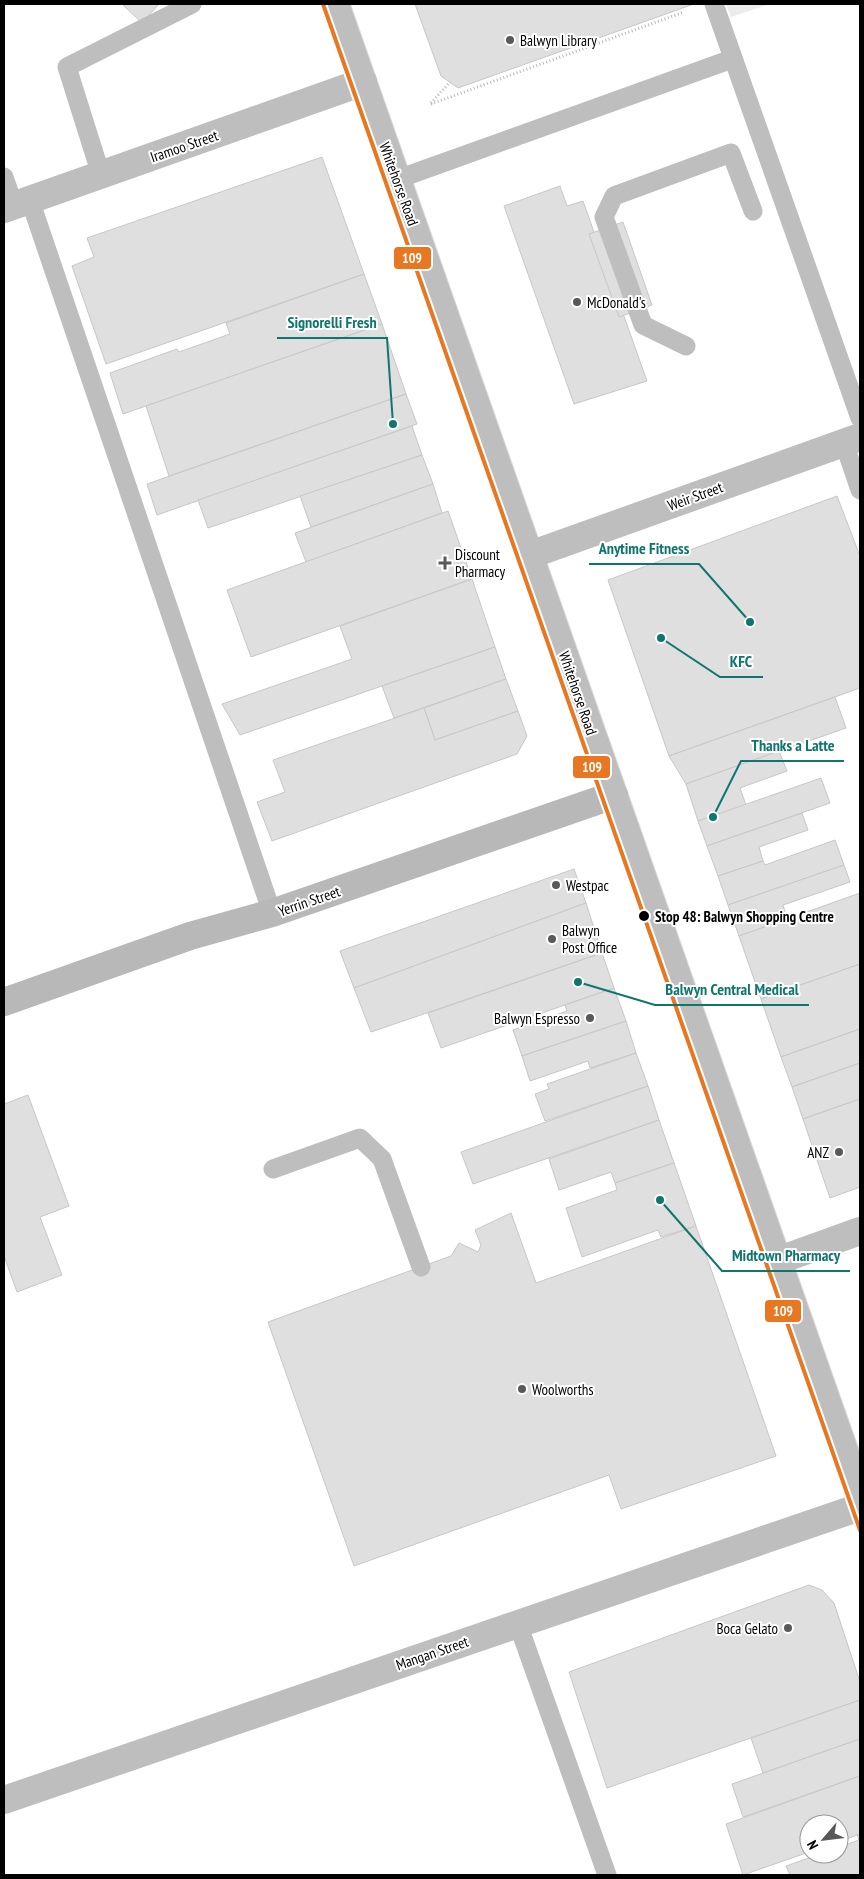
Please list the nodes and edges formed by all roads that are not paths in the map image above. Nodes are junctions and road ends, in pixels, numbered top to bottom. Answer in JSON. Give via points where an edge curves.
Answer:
{"nodes":[{"id":1,"x":192,"y":4,"type":"edge"},
{"id":2,"x":335,"y":4,"type":"edge"},
{"id":3,"x":715,"y":9,"type":"edge"},
{"id":4,"x":732,"y":60,"type":"junction"},
{"id":5,"x":363,"y":82,"type":"junction"},
{"id":6,"x":100,"y":175,"type":"junction"},
{"id":7,"x":4,"y":177,"type":"edge"},
{"id":8,"x":398,"y":179,"type":"junction"},
{"id":9,"x":16,"y":205,"type":"edge"},
{"id":10,"x":753,"y":211,"type":"dead end"},
{"id":11,"x":686,"y":346,"type":"dead end"},
{"id":12,"x":860,"y":418,"type":"edge"},
{"id":13,"x":852,"y":440,"type":"edge"},
{"id":14,"x":860,"y":490,"type":"edge"},
{"id":15,"x":530,"y":555,"type":"junction"},
{"id":16,"x":614,"y":795,"type":"junction"},
{"id":17,"x":272,"y":914,"type":"junction"},
{"id":18,"x":4,"y":1002,"type":"edge"},
{"id":19,"x":273,"y":1169,"type":"dead end"},
{"id":20,"x":860,"y":1231,"type":"edge"},
{"id":21,"x":778,"y":1261,"type":"junction"},
{"id":22,"x":421,"y":1267,"type":"dead end"},
{"id":23,"x":860,"y":1496,"type":"edge"},
{"id":24,"x":860,"y":1507,"type":"edge"},
{"id":25,"x":518,"y":1624,"type":"junction"},
{"id":26,"x":4,"y":1800,"type":"edge"},
{"id":27,"x":607,"y":1875,"type":"edge"}],
"edges":[{"from":1,"to":6,"type":"lane","via":[[67,67]]},
{"from":2,"to":5,"type":"street","name":"Whitehorse Road"},
{"from":3,"to":4,"type":"lane"},
{"from":4,"to":8,"type":"lane"},
{"from":4,"to":12,"type":"lane"},
{"from":5,"to":6,"type":"street","name":"Iramoo Street"},
{"from":5,"to":8,"type":"street","name":"Whitehorse Road"},
{"from":6,"to":9,"type":"street","name":"Iramoo Street"},
{"from":7,"to":9,"type":"lane"},
{"from":8,"to":15,"type":"street","name":"Whitehorse Road"},
{"from":9,"to":17,"type":"lane"},
{"from":10,"to":11,"type":"lane","via":[[732,153],[614,196],[604,217],[643,325]]},
{"from":13,"to":14,"type":"lane"},
{"from":13,"to":15,"type":"street","name":"Weir Street"},
{"from":15,"to":16,"type":"street","name":"Whitehorse Road"},
{"from":16,"to":17,"type":"street","name":"Yerrin Street"},
{"from":16,"to":21,"type":"street","name":"Whitehorse Road"},
{"from":17,"to":18,"type":"street","name":"Yerrin Street","via":[[190,936]]},
{"from":19,"to":22,"type":"lane","via":[[360,1138],[382,1159]]},
{"from":20,"to":21,"type":"street"},
{"from":21,"to":23,"type":"street","name":"Whitehorse Road"},
{"from":24,"to":25,"type":"street","name":"Mangan Street"},
{"from":25,"to":26,"type":"street","name":"Mangan Street"},
{"from":25,"to":27,"type":"lane"}]}
